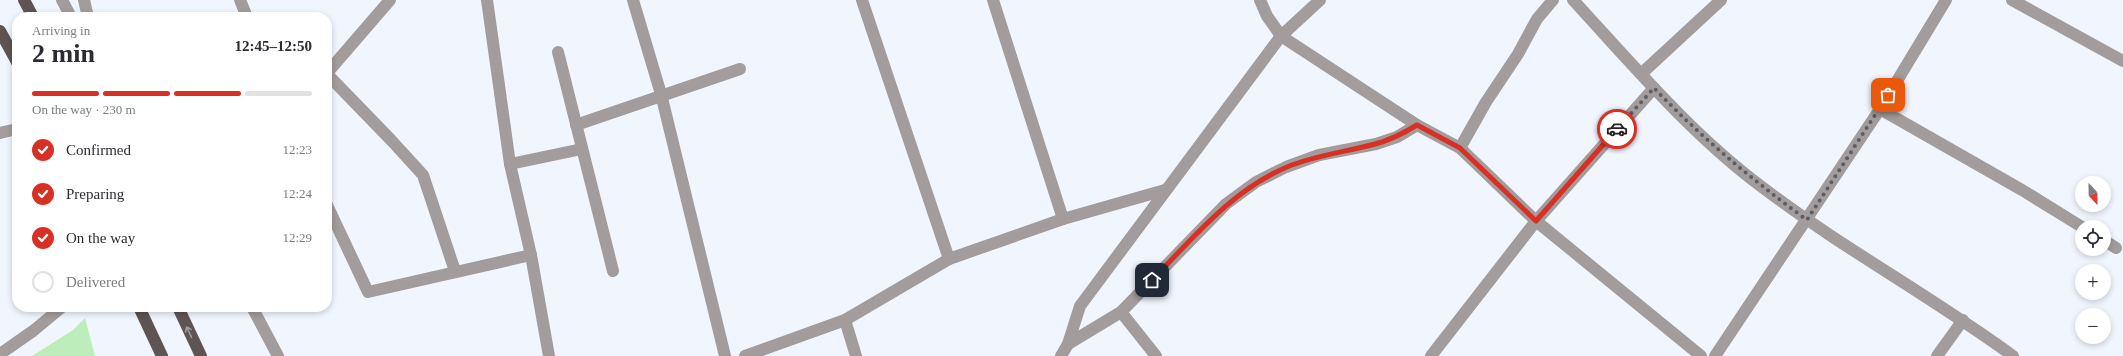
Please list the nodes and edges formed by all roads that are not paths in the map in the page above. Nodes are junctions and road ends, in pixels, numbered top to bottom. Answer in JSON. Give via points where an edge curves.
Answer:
{"nodes":[{"id":1,"x":24,"y":0,"type":"edge"},
{"id":2,"x":62,"y":0,"type":"edge"},
{"id":3,"x":84,"y":0,"type":"edge"},
{"id":4,"x":240,"y":0,"type":"edge"},
{"id":5,"x":390,"y":0,"type":"edge"},
{"id":6,"x":487,"y":0,"type":"edge"},
{"id":7,"x":633,"y":0,"type":"edge"},
{"id":8,"x":862,"y":0,"type":"edge"},
{"id":9,"x":993,"y":0,"type":"edge"},
{"id":10,"x":1260,"y":0,"type":"edge"},
{"id":11,"x":1320,"y":0,"type":"edge"},
{"id":12,"x":1553,"y":0,"type":"edge"},
{"id":13,"x":1574,"y":0,"type":"edge"},
{"id":14,"x":1722,"y":0,"type":"edge"},
{"id":15,"x":1946,"y":0,"type":"edge"},
{"id":16,"x":2012,"y":0,"type":"edge"},
{"id":17,"x":30,"y":12,"type":"edge"},
{"id":18,"x":68,"y":12,"type":"edge"},
{"id":19,"x":87,"y":12,"type":"edge"},
{"id":20,"x":245,"y":12,"type":"edge"},
{"id":21,"x":0,"y":31,"type":"edge"},
{"id":22,"x":1281,"y":36,"type":"junction"},
{"id":23,"x":558,"y":52,"type":"dead end"},
{"id":24,"x":12,"y":53,"type":"edge"},
{"id":25,"x":2123,"y":61,"type":"edge"},
{"id":26,"x":332,"y":68,"type":"edge"},
{"id":27,"x":740,"y":69,"type":"dead end"},
{"id":28,"x":1641,"y":74,"type":"junction"},
{"id":29,"x":332,"y":79,"type":"edge"},
{"id":30,"x":1654,"y":88,"type":"junction"},
{"id":31,"x":661,"y":96,"type":"junction"},
{"id":32,"x":1880,"y":108,"type":"junction"},
{"id":33,"x":576,"y":125,"type":"junction"},
{"id":34,"x":1417,"y":125,"type":"junction"},
{"id":35,"x":12,"y":129,"type":"edge"},
{"id":36,"x":0,"y":133,"type":"edge"},
{"id":37,"x":1460,"y":148,"type":"junction"},
{"id":38,"x":582,"y":149,"type":"junction"},
{"id":39,"x":510,"y":164,"type":"junction"},
{"id":40,"x":1165,"y":190,"type":"junction"},
{"id":41,"x":332,"y":216,"type":"edge"},
{"id":42,"x":1063,"y":219,"type":"junction"},
{"id":43,"x":1807,"y":220,"type":"junction"},
{"id":44,"x":1536,"y":221,"type":"junction"},
{"id":45,"x":2075,"y":223,"type":"edge"},
{"id":46,"x":2111,"y":245,"type":"edge"},
{"id":47,"x":2116,"y":248,"type":"dead end"},
{"id":48,"x":531,"y":255,"type":"junction"},
{"id":49,"x":949,"y":259,"type":"junction"},
{"id":50,"x":455,"y":271,"type":"junction"},
{"id":51,"x":614,"y":271,"type":"dead end"},
{"id":52,"x":56,"y":312,"type":"edge"},
{"id":53,"x":141,"y":312,"type":"edge"},
{"id":54,"x":180,"y":312,"type":"edge"},
{"id":55,"x":255,"y":312,"type":"edge"},
{"id":56,"x":1121,"y":312,"type":"junction"},
{"id":57,"x":845,"y":320,"type":"junction"},
{"id":58,"x":1963,"y":320,"type":"junction"},
{"id":59,"x":1068,"y":344,"type":"junction"},
{"id":60,"x":0,"y":354,"type":"edge"},
{"id":61,"x":1436,"y":354,"type":"edge"},
{"id":62,"x":162,"y":356,"type":"edge"},
{"id":63,"x":201,"y":356,"type":"edge"},
{"id":64,"x":278,"y":356,"type":"edge"},
{"id":65,"x":549,"y":356,"type":"edge"},
{"id":66,"x":725,"y":356,"type":"edge"},
{"id":67,"x":745,"y":356,"type":"edge"},
{"id":68,"x":856,"y":356,"type":"edge"},
{"id":69,"x":1061,"y":356,"type":"edge"},
{"id":70,"x":1156,"y":356,"type":"edge"},
{"id":71,"x":1701,"y":356,"type":"edge"},
{"id":72,"x":1715,"y":356,"type":"edge"},
{"id":73,"x":1936,"y":356,"type":"edge"},
{"id":74,"x":2013,"y":356,"type":"edge"}],
"edges":[{"from":1,"to":17,"type":"main road"},
{"from":2,"to":18,"type":"street"},
{"from":3,"to":19,"type":"street"},
{"from":4,"to":20,"type":"street"},
{"from":5,"to":26,"type":"street"},
{"from":6,"to":39,"type":"street"},
{"from":7,"to":31,"type":"street"},
{"from":8,"to":49,"type":"street"},
{"from":9,"to":42,"type":"street"},
{"from":10,"to":22,"type":"street","via":[[1267,16]]},
{"from":11,"to":22,"type":"street"},
{"from":12,"to":37,"type":"street","via":[[1537,19]]},
{"from":13,"to":28,"type":"street"},
{"from":14,"to":28,"type":"street"},
{"from":15,"to":32,"type":"street"},
{"from":16,"to":25,"type":"street"},
{"from":21,"to":24,"type":"main road"},
{"from":22,"to":34,"type":"street"},
{"from":22,"to":40,"type":"street"},
{"from":23,"to":33,"type":"street"},
{"from":27,"to":31,"type":"street"},
{"from":28,"to":30,"type":"street"},
{"from":29,"to":50,"type":"street","via":[[423,175]]},
{"from":30,"to":43,"type":"street","via":[[1730,161]]},
{"from":30,"to":44,"type":"street"},
{"from":31,"to":33,"type":"street"},
{"from":31,"to":66,"type":"street"},
{"from":32,"to":43,"type":"street"},
{"from":32,"to":45,"type":"street"},
{"from":33,"to":38,"type":"street"},
{"from":34,"to":37,"type":"street"},
{"from":34,"to":56,"type":"street","via":[[1397,137],[1376,144],[1319,155],[1256,182],[1226,204]]},
{"from":35,"to":36,"type":"street"},
{"from":37,"to":44,"type":"street"},
{"from":38,"to":39,"type":"street"},
{"from":38,"to":51,"type":"street"},
{"from":39,"to":48,"type":"street"},
{"from":40,"to":42,"type":"street"},
{"from":40,"to":59,"type":"street","via":[[1080,306]]},
{"from":41,"to":50,"type":"street","via":[[368,292]]},
{"from":42,"to":49,"type":"street"},
{"from":43,"to":58,"type":"street"},
{"from":43,"to":72,"type":"street"},
{"from":44,"to":61,"type":"street"},
{"from":44,"to":71,"type":"street"},
{"from":46,"to":47,"type":"street"},
{"from":48,"to":50,"type":"street"},
{"from":48,"to":65,"type":"street"},
{"from":49,"to":57,"type":"street"},
{"from":52,"to":60,"type":"street"},
{"from":53,"to":62,"type":"main road"},
{"from":63,"to":54,"type":"main road","one_way":true},
{"from":55,"to":64,"type":"street"},
{"from":56,"to":59,"type":"street"},
{"from":56,"to":70,"type":"street"},
{"from":57,"to":67,"type":"street"},
{"from":57,"to":68,"type":"street"},
{"from":58,"to":73,"type":"street"},
{"from":58,"to":74,"type":"street"},
{"from":59,"to":69,"type":"street"}]}
